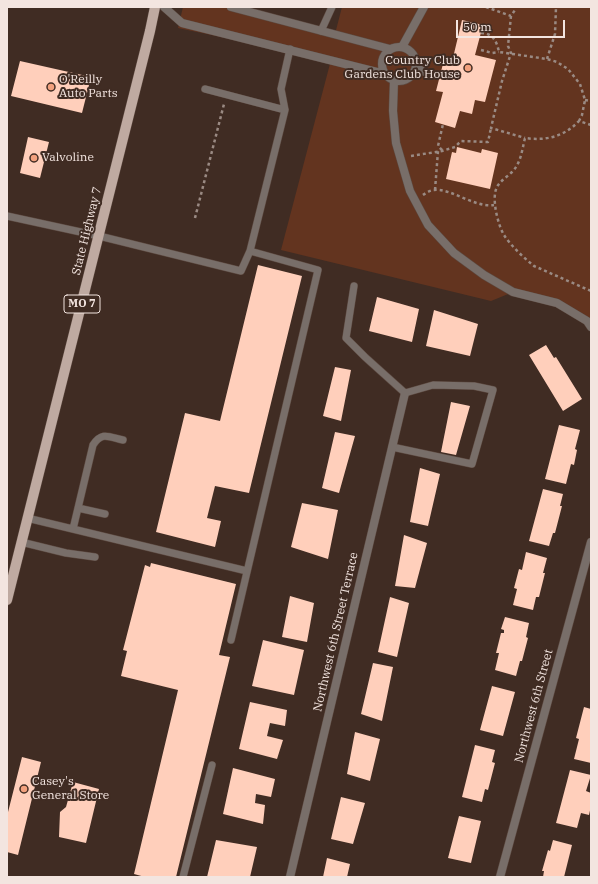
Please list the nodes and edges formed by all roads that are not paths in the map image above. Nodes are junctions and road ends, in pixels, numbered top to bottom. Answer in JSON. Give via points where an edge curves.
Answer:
{"nodes":[{"id":1,"x":155,"y":7,"type":"edge"},
{"id":2,"x":164,"y":7,"type":"edge"},
{"id":3,"x":231,"y":7,"type":"edge"},
{"id":4,"x":332,"y":7,"type":"edge"},
{"id":5,"x":424,"y":7,"type":"edge"},
{"id":6,"x":321,"y":31,"type":"junction"},
{"id":7,"x":402,"y":47,"type":"junction"},
{"id":8,"x":290,"y":49,"type":"junction"},
{"id":9,"x":390,"y":49,"type":"junction"},
{"id":10,"x":416,"y":68,"type":"junction"},
{"id":11,"x":425,"y":72,"type":"dead end"},
{"id":12,"x":385,"y":74,"type":"junction"},
{"id":13,"x":394,"y":80,"type":"junction"},
{"id":14,"x":205,"y":89,"type":"dead end"},
{"id":15,"x":285,"y":110,"type":"junction"},
{"id":16,"x":7,"y":216,"type":"edge"},
{"id":17,"x":99,"y":236,"type":"junction"},
{"id":18,"x":250,"y":251,"type":"junction"},
{"id":19,"x":354,"y":286,"type":"dead end"},
{"id":20,"x":591,"y":327,"type":"edge"},
{"id":21,"x":405,"y":393,"type":"junction"},
{"id":22,"x":123,"y":440,"type":"dead end"},
{"id":23,"x":392,"y":447,"type":"junction"},
{"id":24,"x":78,"y":508,"type":"junction"},
{"id":25,"x":105,"y":514,"type":"dead end"},
{"id":26,"x":27,"y":518,"type":"junction"},
{"id":27,"x":73,"y":529,"type":"junction"},
{"id":28,"x":21,"y":542,"type":"junction"},
{"id":29,"x":591,"y":542,"type":"edge"},
{"id":30,"x":95,"y":557,"type":"dead end"},
{"id":31,"x":11,"y":567,"type":"edge"},
{"id":32,"x":247,"y":571,"type":"junction"},
{"id":33,"x":7,"y":600,"type":"edge"},
{"id":34,"x":231,"y":640,"type":"dead end"},
{"id":35,"x":212,"y":765,"type":"dead end"},
{"id":36,"x":183,"y":877,"type":"edge"},
{"id":37,"x":290,"y":877,"type":"edge"},
{"id":38,"x":500,"y":877,"type":"edge"}],
"edges":[{"from":1,"to":17,"type":"main road","name":"State Highway 7","number":"MO 7"},
{"from":2,"to":8,"type":"street","via":[[182,23]]},
{"from":3,"to":6,"type":"street"},
{"from":4,"to":6,"type":"lane"},
{"from":5,"to":7,"type":"street"},
{"from":6,"to":9,"type":"street"},
{"from":7,"to":9,"type":"street"},
{"from":7,"to":10,"type":"street","via":[[415,57]]},
{"from":8,"to":12,"type":"street"},
{"from":8,"to":15,"type":"lane","via":[[281,88]]},
{"from":9,"to":12,"type":"street","via":[[383,58]]},
{"from":10,"to":11,"type":"street"},
{"from":10,"to":13,"type":"street","via":[[405,80]]},
{"from":12,"to":13,"type":"street"},
{"from":13,"to":20,"type":"street","via":[[394,111],[400,158],[410,191],[428,226],[454,253],[484,275],[513,292],[557,303],[587,321]]},
{"from":14,"to":15,"type":"lane"},
{"from":15,"to":18,"type":"lane"},
{"from":16,"to":17,"type":"lane"},
{"from":17,"to":18,"type":"lane","via":[[241,272]]},
{"from":17,"to":26,"type":"main road","name":"State Highway 7","number":"MO 7"},
{"from":18,"to":32,"type":"lane","via":[[318,270]]},
{"from":19,"to":21,"type":"lane","via":[[346,338]]},
{"from":21,"to":23,"type":"street","name":"Northwest 6th Street Terrace"},
{"from":21,"to":23,"type":"lane","via":[[434,385],[474,386],[493,390],[472,464]]},
{"from":22,"to":24,"type":"lane","via":[[103,436],[92,445]]},
{"from":23,"to":37,"type":"street","name":"Northwest 6th Street Terrace"},
{"from":24,"to":25,"type":"lane"},
{"from":24,"to":27,"type":"lane"},
{"from":26,"to":27,"type":"lane"},
{"from":26,"to":28,"type":"main road","name":"State Highway 7","number":"MO 7"},
{"from":27,"to":32,"type":"lane"},
{"from":28,"to":30,"type":"lane"},
{"from":28,"to":31,"type":"main road","name":"State Highway 7","number":"MO 7"},
{"from":29,"to":38,"type":"street","name":"Northwest 6th Street"},
{"from":31,"to":33,"type":"main road","name":"State Highway 7","number":"MO 7"},
{"from":32,"to":34,"type":"lane"},
{"from":35,"to":36,"type":"lane"}]}
